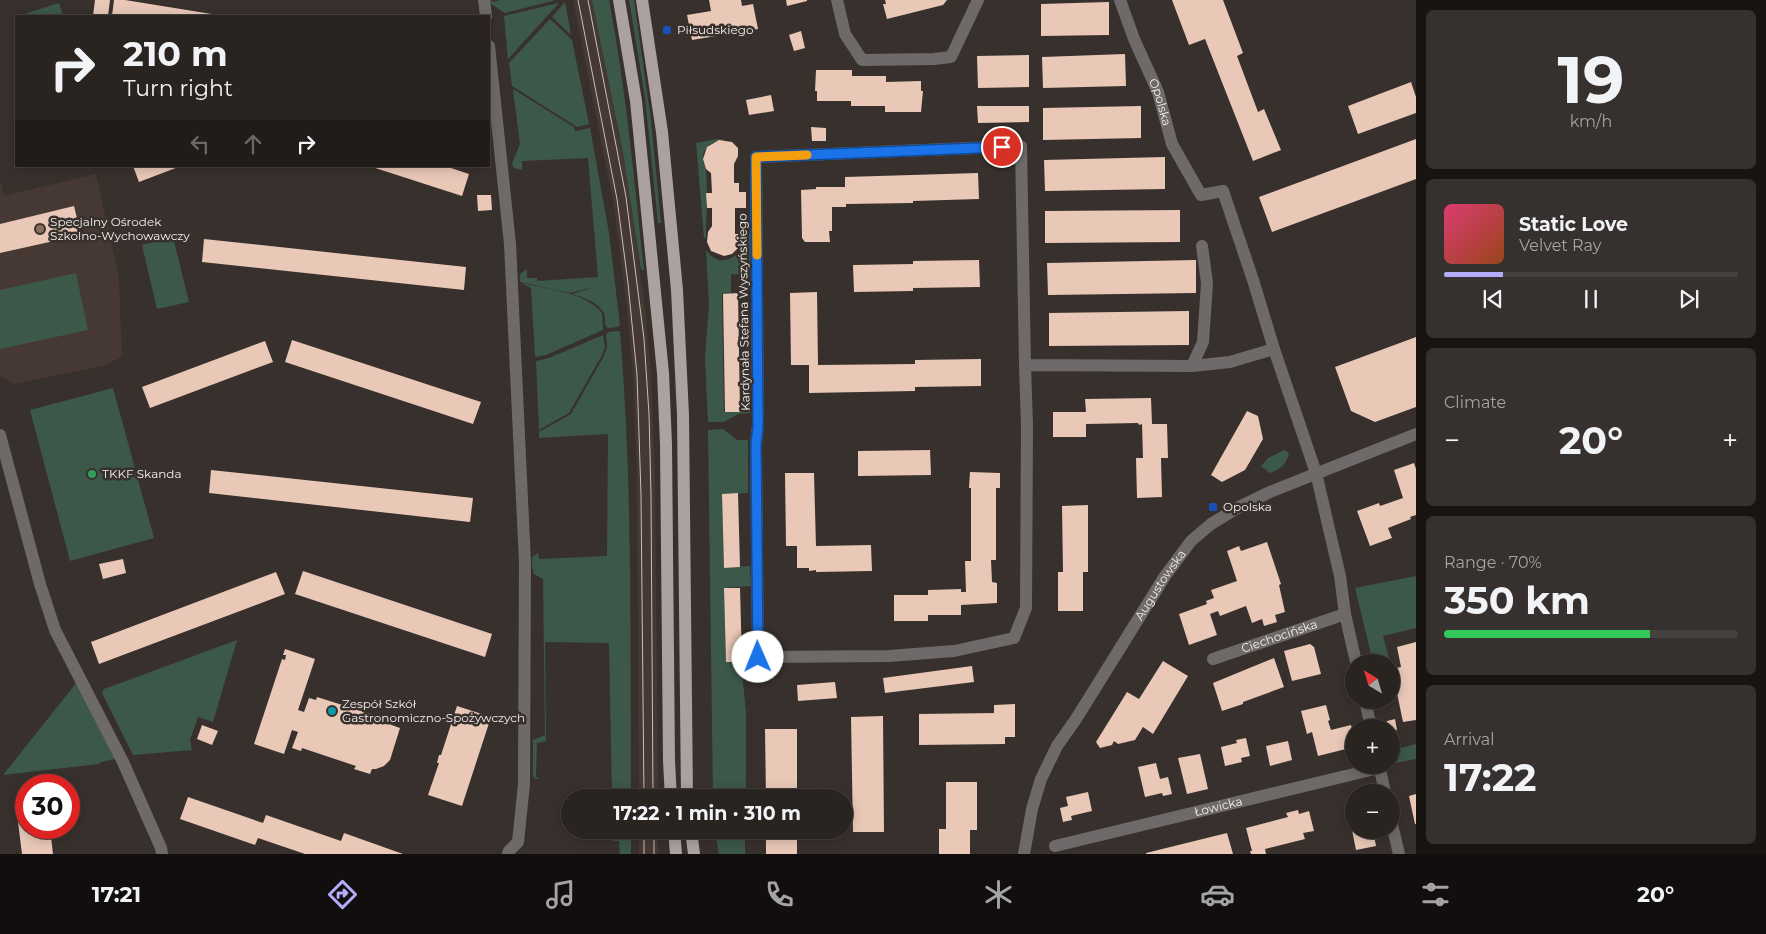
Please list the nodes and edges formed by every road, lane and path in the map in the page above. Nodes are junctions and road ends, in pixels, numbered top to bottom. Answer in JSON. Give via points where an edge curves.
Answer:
{"nodes":[{"id":1,"x":484,"y":0,"type":"edge"},
{"id":2,"x":619,"y":0,"type":"edge"},
{"id":3,"x":642,"y":0,"type":"edge"},
{"id":4,"x":838,"y":0,"type":"edge"},
{"id":5,"x":978,"y":0,"type":"edge"},
{"id":6,"x":1120,"y":0,"type":"edge"},
{"id":7,"x":486,"y":15,"type":"edge"},
{"id":8,"x":490,"y":55,"type":"edge"},
{"id":9,"x":1202,"y":246,"type":"dead end"},
{"id":10,"x":1274,"y":349,"type":"junction"},
{"id":11,"x":1025,"y":365,"type":"junction"},
{"id":12,"x":1192,"y":366,"type":"junction"},
{"id":13,"x":1416,"y":434,"type":"edge"},
{"id":14,"x":0,"y":435,"type":"edge"},
{"id":15,"x":1316,"y":472,"type":"junction"},
{"id":16,"x":1345,"y":614,"type":"junction"},
{"id":17,"x":1354,"y":654,"type":"edge"},
{"id":18,"x":1213,"y":659,"type":"dead end"},
{"id":19,"x":1350,"y":774,"type":"edge"},
{"id":20,"x":671,"y":789,"type":"edge"},
{"id":21,"x":687,"y":789,"type":"edge"},
{"id":22,"x":675,"y":839,"type":"edge"},
{"id":23,"x":692,"y":839,"type":"edge"},
{"id":24,"x":1395,"y":839,"type":"edge"},
{"id":25,"x":1055,"y":846,"type":"dead end"},
{"id":26,"x":162,"y":854,"type":"edge"},
{"id":27,"x":508,"y":854,"type":"edge"},
{"id":28,"x":676,"y":854,"type":"edge"},
{"id":29,"x":694,"y":854,"type":"edge"},
{"id":30,"x":1024,"y":854,"type":"edge"},
{"id":31,"x":1399,"y":854,"type":"edge"}],
"edges":[{"from":1,"to":7,"type":"street"},
{"from":2,"to":20,"type":"main road","via":[[636,101],[664,390]]},
{"from":3,"to":21,"type":"main road","via":[[662,132],[677,300],[683,414]]},
{"from":4,"to":5,"type":"street","via":[[845,34],[862,60],[951,57]]},
{"from":6,"to":10,"type":"street","name":"Opolska","via":[[1158,92],[1172,144],[1201,195],[1223,191]]},
{"from":8,"to":27,"type":"street","via":[[510,244],[525,563],[524,784],[518,842]]},
{"from":9,"to":12,"type":"street","via":[[1207,283],[1203,342]]},
{"from":10,"to":12,"type":"street","via":[[1230,362]]},
{"from":10,"to":15,"type":"street"},
{"from":11,"to":11,"type":"street","name":"Kardynała Stefana Wyszyńskiego","via":[[1026,608],[1014,638],[954,651],[907,655],[758,657],[756,157],[1021,146]]},
{"from":11,"to":12,"type":"street"},
{"from":13,"to":15,"type":"street","name":"Augustowska"},
{"from":14,"to":26,"type":"street","via":[[40,584],[56,630],[142,803]]},
{"from":15,"to":16,"type":"street","via":[[1340,576]]},
{"from":15,"to":30,"type":"street","name":"Augustowska","via":[[1239,507],[1191,541],[1165,576],[1057,746],[1041,779]]},
{"from":16,"to":17,"type":"street"},
{"from":16,"to":18,"type":"street","name":"Ciechocińska"},
{"from":19,"to":25,"type":"street","name":"Łowicka"},
{"from":22,"to":28,"type":"main road"},
{"from":23,"to":29,"type":"main road"},
{"from":24,"to":31,"type":"street"}]}
